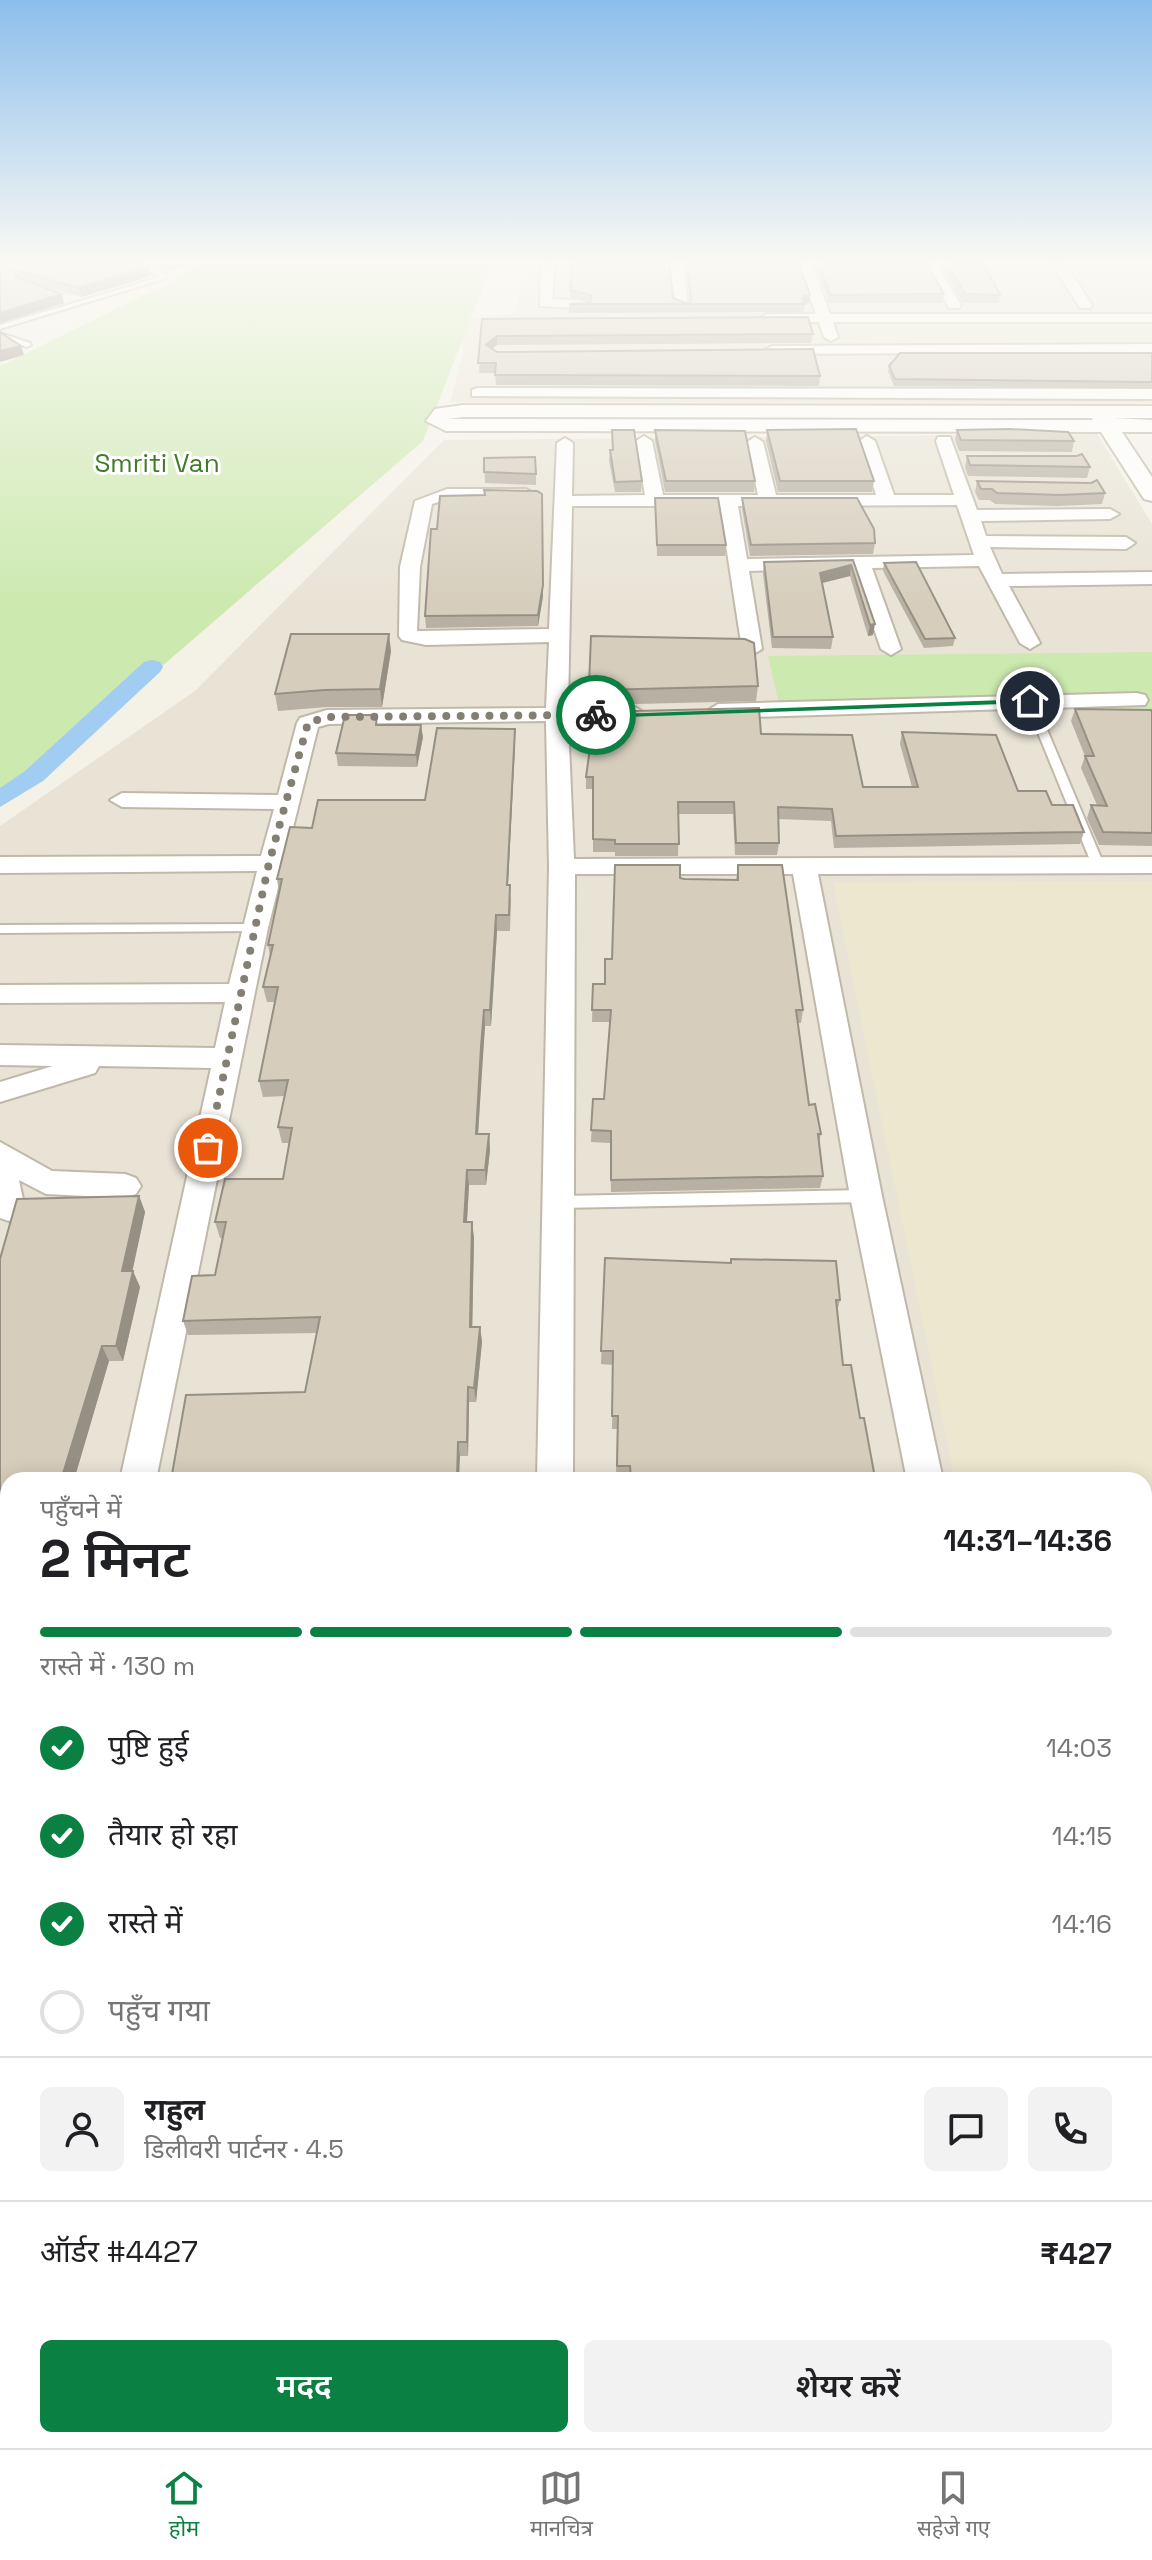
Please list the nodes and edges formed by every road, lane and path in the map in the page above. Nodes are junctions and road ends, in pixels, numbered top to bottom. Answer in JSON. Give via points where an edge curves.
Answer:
{"nodes":[{"id":1,"x":815,"y":378,"type":"edge"},
{"id":2,"x":844,"y":378,"type":"edge"},
{"id":3,"x":957,"y":378,"type":"edge"},
{"id":4,"x":478,"y":393,"type":"dead end"},
{"id":5,"x":1152,"y":394,"type":"edge"},
{"id":6,"x":849,"y":395,"type":"junction"},
{"id":7,"x":1152,"y":412,"type":"edge"},
{"id":8,"x":1102,"y":419,"type":"junction"},
{"id":9,"x":1137,"y":421,"type":"edge"},
{"id":10,"x":644,"y":441,"type":"dead end"},
{"id":11,"x":755,"y":442,"type":"dead end"},
{"id":12,"x":565,"y":443,"type":"dead end"},
{"id":13,"x":1152,"y":451,"type":"edge"},
{"id":14,"x":953,"y":453,"type":"dead end"},
{"id":15,"x":986,"y":484,"type":"edge"},
{"id":16,"x":1152,"y":494,"type":"edge"},
{"id":17,"x":562,"y":498,"type":"junction"},
{"id":18,"x":728,"y":500,"type":"junction"},
{"id":19,"x":887,"y":500,"type":"junction"},
{"id":20,"x":962,"y":500,"type":"junction"},
{"id":21,"x":655,"y":501,"type":"junction"},
{"id":22,"x":768,"y":501,"type":"junction"},
{"id":23,"x":1110,"y":514,"type":"dead end"},
{"id":24,"x":977,"y":541,"type":"junction"},
{"id":25,"x":1126,"y":543,"type":"dead end"},
{"id":26,"x":985,"y":560,"type":"junction"},
{"id":27,"x":861,"y":564,"type":"junction"},
{"id":28,"x":738,"y":565,"type":"junction"},
{"id":29,"x":1152,"y":578,"type":"edge"},
{"id":30,"x":997,"y":580,"type":"junction"},
{"id":31,"x":561,"y":635,"type":"junction"},
{"id":32,"x":1030,"y":643,"type":"dead end"},
{"id":33,"x":752,"y":649,"type":"edge"},
{"id":34,"x":891,"y":649,"type":"dead end"},
{"id":35,"x":1147,"y":700,"type":"edge"},
{"id":36,"x":1030,"y":701,"type":"junction"},
{"id":37,"x":699,"y":712,"type":"edge"},
{"id":38,"x":667,"y":713,"type":"edge"},
{"id":39,"x":557,"y":716,"type":"junction"},
{"id":40,"x":122,"y":800,"type":"dead end"},
{"id":41,"x":285,"y":802,"type":"junction"},
{"id":42,"x":269,"y":863,"type":"junction"},
{"id":43,"x":0,"y":865,"type":"edge"},
{"id":44,"x":1098,"y":865,"type":"junction"},
{"id":45,"x":1152,"y":865,"type":"edge"},
{"id":46,"x":804,"y":866,"type":"junction"},
{"id":47,"x":562,"y":867,"type":"junction"},
{"id":48,"x":255,"y":928,"type":"junction"},
{"id":49,"x":0,"y":929,"type":"edge"},
{"id":50,"x":241,"y":993,"type":"junction"},
{"id":51,"x":0,"y":994,"type":"edge"},
{"id":52,"x":0,"y":1055,"type":"edge"},
{"id":53,"x":115,"y":1057,"type":"junction"},
{"id":54,"x":228,"y":1058,"type":"junction"},
{"id":55,"x":0,"y":1092,"type":"edge"},
{"id":56,"x":0,"y":1153,"type":"edge"},
{"id":57,"x":0,"y":1159,"type":"edge"},
{"id":58,"x":125,"y":1186,"type":"dead end"},
{"id":59,"x":866,"y":1196,"type":"junction"},
{"id":60,"x":561,"y":1202,"type":"junction"},
{"id":61,"x":9,"y":1209,"type":"dead end"},
{"id":62,"x":140,"y":1472,"type":"edge"},
{"id":63,"x":555,"y":1472,"type":"edge"},
{"id":64,"x":923,"y":1472,"type":"edge"}],
"edges":[{"from":1,"to":6,"type":"street"},
{"from":2,"to":6,"type":"street"},
{"from":3,"to":6,"type":"street"},
{"from":4,"to":6,"type":"street"},
{"from":5,"to":6,"type":"street"},
{"from":6,"to":6,"type":"street","via":[[446,425],[436,421],[442,413],[463,411]]},
{"from":6,"to":8,"type":"street"},
{"from":6,"to":19,"type":"street"},
{"from":7,"to":9,"type":"street"},
{"from":8,"to":9,"type":"street"},
{"from":8,"to":16,"type":"street"},
{"from":9,"to":13,"type":"street"},
{"from":10,"to":21,"type":"street"},
{"from":11,"to":22,"type":"street"},
{"from":12,"to":17,"type":"street"},
{"from":14,"to":20,"type":"street"},
{"from":15,"to":20,"type":"street"},
{"from":17,"to":21,"type":"street"},
{"from":17,"to":31,"type":"street"},
{"from":17,"to":31,"type":"street","via":[[428,497],[410,567],[407,632],[416,638]]},
{"from":18,"to":21,"type":"street"},
{"from":18,"to":22,"type":"street"},
{"from":18,"to":28,"type":"street"},
{"from":19,"to":20,"type":"street"},
{"from":19,"to":22,"type":"street"},
{"from":20,"to":23,"type":"street"},
{"from":20,"to":24,"type":"street"},
{"from":24,"to":25,"type":"street"},
{"from":24,"to":26,"type":"street"},
{"from":26,"to":27,"type":"street"},
{"from":26,"to":30,"type":"street"},
{"from":27,"to":28,"type":"street"},
{"from":27,"to":34,"type":"street"},
{"from":28,"to":33,"type":"street"},
{"from":29,"to":30,"type":"street"},
{"from":30,"to":32,"type":"street"},
{"from":31,"to":39,"type":"street"},
{"from":35,"to":36,"type":"street"},
{"from":36,"to":37,"type":"street"},
{"from":36,"to":44,"type":"lane"},
{"from":38,"to":39,"type":"street"},
{"from":39,"to":41,"type":"street","via":[[315,719],[304,732]]},
{"from":39,"to":47,"type":"street"},
{"from":40,"to":41,"type":"street"},
{"from":41,"to":42,"type":"street"},
{"from":42,"to":43,"type":"street"},
{"from":42,"to":48,"type":"street"},
{"from":44,"to":45,"type":"street"},
{"from":44,"to":46,"type":"street"},
{"from":46,"to":47,"type":"street"},
{"from":46,"to":59,"type":"street"},
{"from":47,"to":60,"type":"street"},
{"from":48,"to":49,"type":"lane"},
{"from":48,"to":50,"type":"street"},
{"from":50,"to":51,"type":"street"},
{"from":50,"to":54,"type":"street"},
{"from":52,"to":53,"type":"street"},
{"from":53,"to":54,"type":"street"},
{"from":53,"to":55,"type":"street"},
{"from":54,"to":62,"type":"street"},
{"from":56,"to":58,"type":"street","via":[[46,1182]]},
{"from":57,"to":61,"type":"street"},
{"from":59,"to":60,"type":"lane"},
{"from":59,"to":64,"type":"street"},
{"from":60,"to":63,"type":"street"}]}
